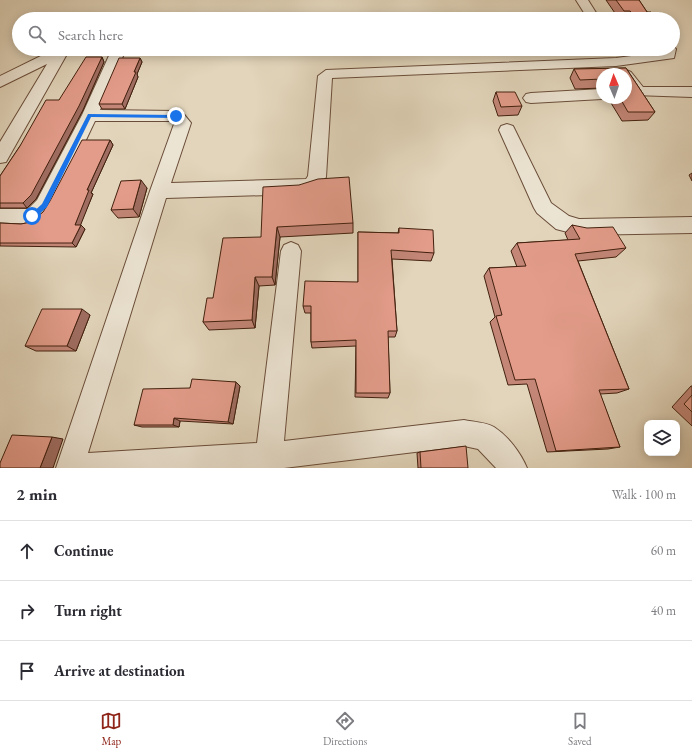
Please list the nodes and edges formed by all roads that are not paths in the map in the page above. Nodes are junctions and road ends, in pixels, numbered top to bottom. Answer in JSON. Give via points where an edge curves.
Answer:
{"nodes":[{"id":1,"x":582,"y":0,"type":"edge"},
{"id":2,"x":590,"y":12,"type":"edge"},
{"id":3,"x":52,"y":56,"type":"edge"},
{"id":4,"x":60,"y":56,"type":"edge"},
{"id":5,"x":116,"y":56,"type":"edge"},
{"id":6,"x":614,"y":56,"type":"edge"},
{"id":7,"x":622,"y":68,"type":"edge"},
{"id":8,"x":0,"y":82,"type":"edge"},
{"id":9,"x":692,"y":92,"type":"edge"},
{"id":10,"x":633,"y":93,"type":"edge"},
{"id":11,"x":596,"y":94,"type":"edge"},
{"id":12,"x":531,"y":98,"type":"dead end"},
{"id":13,"x":90,"y":115,"type":"junction"},
{"id":14,"x":506,"y":130,"type":"dead end"},
{"id":15,"x":0,"y":158,"type":"edge"},
{"id":16,"x":159,"y":191,"type":"junction"},
{"id":17,"x":0,"y":217,"type":"edge"},
{"id":18,"x":692,"y":225,"type":"edge"},
{"id":19,"x":291,"y":251,"type":"dead end"},
{"id":20,"x":269,"y":462,"type":"edge"},
{"id":21,"x":70,"y":468,"type":"edge"},
{"id":22,"x":512,"y":468,"type":"edge"}],
"edges":[{"from":1,"to":2,"type":"street"},
{"from":3,"to":8,"type":"street"},
{"from":4,"to":15,"type":"street"},
{"from":5,"to":13,"type":"street"},
{"from":6,"to":7,"type":"street"},
{"from":6,"to":16,"type":"street","via":[[331,73],[326,76],[317,177],[312,184],[301,187]]},
{"from":9,"to":10,"type":"street"},
{"from":11,"to":12,"type":"street"},
{"from":13,"to":16,"type":"street","via":[[176,116],[183,123]]},
{"from":13,"to":17,"type":"street","via":[[44,205],[32,216]]},
{"from":14,"to":18,"type":"street","via":[[544,208],[562,223],[579,227]]},
{"from":16,"to":21,"type":"street"},
{"from":19,"to":20,"type":"street"},
{"from":20,"to":21,"type":"street"},
{"from":20,"to":22,"type":"street","via":[[464,433],[485,437]]}]}
